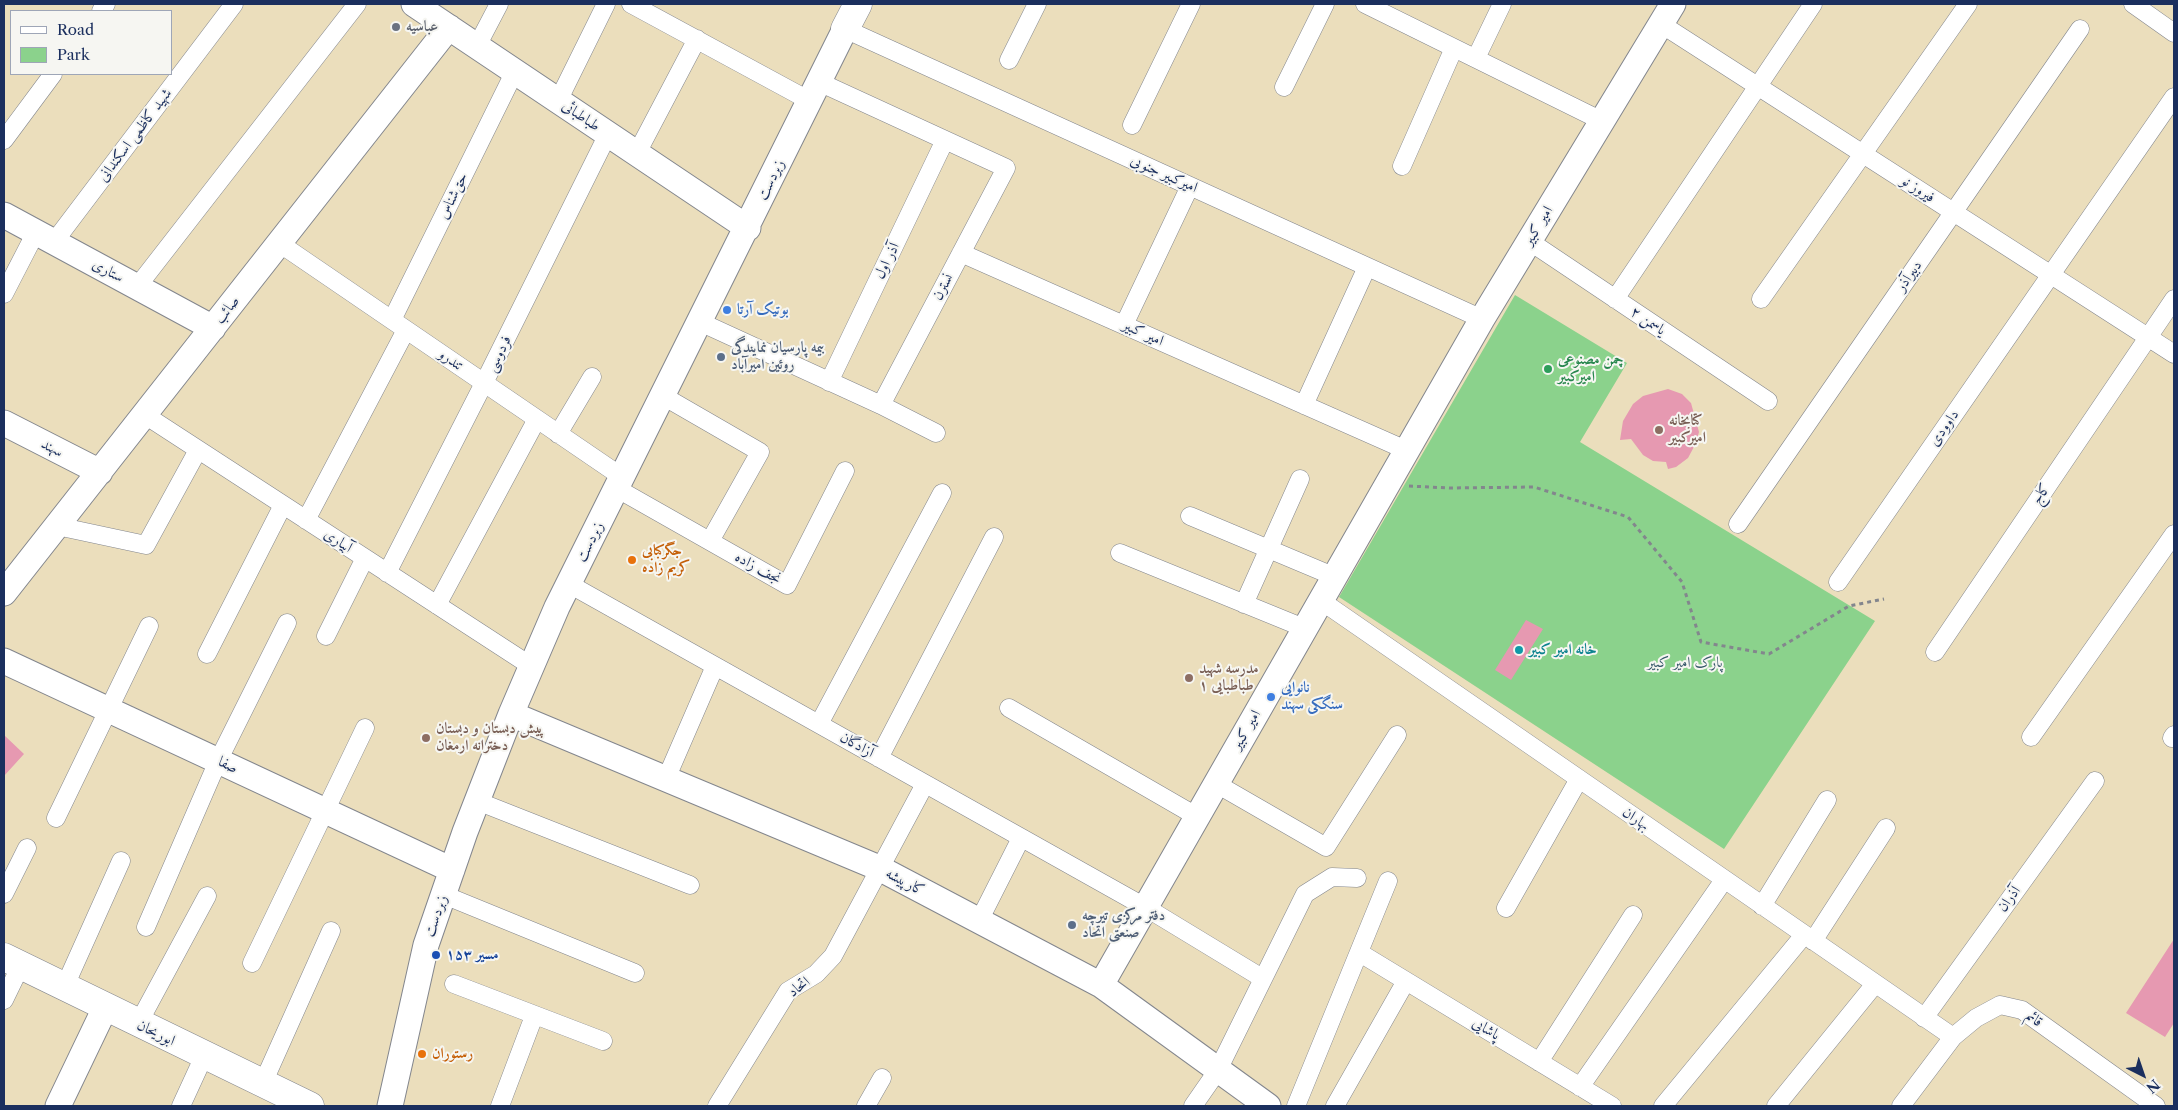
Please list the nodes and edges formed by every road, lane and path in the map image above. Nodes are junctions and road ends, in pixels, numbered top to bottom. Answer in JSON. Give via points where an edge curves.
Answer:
{"nodes":[{"id":1,"x":234,"y":4,"type":"edge"},
{"id":2,"x":357,"y":4,"type":"edge"},
{"id":3,"x":414,"y":4,"type":"edge"},
{"id":4,"x":499,"y":4,"type":"edge"},
{"id":5,"x":606,"y":4,"type":"edge"},
{"id":6,"x":632,"y":4,"type":"edge"},
{"id":7,"x":858,"y":4,"type":"edge"},
{"id":8,"x":1038,"y":4,"type":"edge"},
{"id":9,"x":1191,"y":4,"type":"edge"},
{"id":10,"x":1325,"y":4,"type":"edge"},
{"id":11,"x":1502,"y":4,"type":"edge"},
{"id":12,"x":1813,"y":4,"type":"edge"},
{"id":13,"x":1968,"y":4,"type":"edge"},
{"id":14,"x":2133,"y":4,"type":"edge"},
{"id":15,"x":1372,"y":5,"type":"edge"},
{"id":16,"x":1667,"y":14,"type":"edge"},
{"id":17,"x":449,"y":27,"type":"junction"},
{"id":18,"x":845,"y":29,"type":"junction"},
{"id":19,"x":2080,"y":29,"type":"dead end"},
{"id":20,"x":2174,"y":33,"type":"edge"},
{"id":21,"x":697,"y":39,"type":"junction"},
{"id":22,"x":477,"y":46,"type":"junction"},
{"id":23,"x":1454,"y":48,"type":"junction"},
{"id":24,"x":1476,"y":58,"type":"junction"},
{"id":25,"x":1009,"y":60,"type":"dead end"},
{"id":26,"x":515,"y":71,"type":"junction"},
{"id":27,"x":52,"y":75,"type":"edge"},
{"id":28,"x":1758,"y":86,"type":"junction"},
{"id":29,"x":1284,"y":87,"type":"dead end"},
{"id":30,"x":815,"y":92,"type":"junction"},
{"id":31,"x":2174,"y":96,"type":"edge"},
{"id":32,"x":558,"y":101,"type":"junction"},
{"id":33,"x":1602,"y":121,"type":"junction"},
{"id":34,"x":1132,"y":125,"type":"dead end"},
{"id":35,"x":608,"y":134,"type":"junction"},
{"id":36,"x":4,"y":140,"type":"edge"},
{"id":37,"x":945,"y":140,"type":"junction"},
{"id":38,"x":637,"y":154,"type":"junction"},
{"id":39,"x":1863,"y":154,"type":"junction"},
{"id":40,"x":1402,"y":166,"type":"dead end"},
{"id":41,"x":1190,"y":186,"type":"junction"},
{"id":42,"x":1953,"y":212,"type":"junction"},
{"id":43,"x":4,"y":215,"type":"edge"},
{"id":44,"x":748,"y":228,"type":"junction"},
{"id":45,"x":45,"y":237,"type":"junction"},
{"id":46,"x":1529,"y":241,"type":"junction"},
{"id":47,"x":279,"y":244,"type":"junction"},
{"id":48,"x":961,"y":253,"type":"junction"},
{"id":49,"x":1367,"y":267,"type":"junction"},
{"id":50,"x":2051,"y":274,"type":"junction"},
{"id":51,"x":137,"y":287,"type":"junction"},
{"id":52,"x":4,"y":294,"type":"edge"},
{"id":53,"x":1615,"y":299,"type":"junction"},
{"id":54,"x":1761,"y":299,"type":"dead end"},
{"id":55,"x":2174,"y":299,"type":"edge"},
{"id":56,"x":1482,"y":319,"type":"junction"},
{"id":57,"x":392,"y":320,"type":"junction"},
{"id":58,"x":700,"y":322,"type":"junction"},
{"id":59,"x":1124,"y":325,"type":"junction"},
{"id":60,"x":213,"y":328,"type":"junction"},
{"id":61,"x":406,"y":330,"type":"junction"},
{"id":62,"x":2148,"y":337,"type":"junction"},
{"id":63,"x":2174,"y":354,"type":"edge"},
{"id":64,"x":592,"y":377,"type":"dead end"},
{"id":65,"x":830,"y":382,"type":"junction"},
{"id":66,"x":484,"y":383,"type":"junction"},
{"id":67,"x":663,"y":396,"type":"junction"},
{"id":68,"x":1768,"y":401,"type":"dead end"},
{"id":69,"x":1304,"y":405,"type":"junction"},
{"id":70,"x":881,"y":406,"type":"junction"},
{"id":71,"x":144,"y":415,"type":"junction"},
{"id":72,"x":537,"y":419,"type":"junction"},
{"id":73,"x":4,"y":423,"type":"edge"},
{"id":74,"x":936,"y":433,"type":"dead end"},
{"id":75,"x":558,"y":434,"type":"junction"},
{"id":76,"x":198,"y":450,"type":"junction"},
{"id":77,"x":1406,"y":450,"type":"junction"},
{"id":78,"x":845,"y":471,"type":"dead end"},
{"id":79,"x":100,"y":472,"type":"junction"},
{"id":80,"x":1300,"y":479,"type":"dead end"},
{"id":81,"x":619,"y":483,"type":"junction"},
{"id":82,"x":1386,"y":485,"type":"junction"},
{"id":83,"x":942,"y":493,"type":"dead end"},
{"id":84,"x":283,"y":505,"type":"junction"},
{"id":85,"x":1190,"y":516,"type":"dead end"},
{"id":86,"x":306,"y":520,"type":"junction"},
{"id":87,"x":1738,"y":524,"type":"dead end"},
{"id":88,"x":57,"y":526,"type":"junction"},
{"id":89,"x":2174,"y":534,"type":"edge"},
{"id":90,"x":994,"y":537,"type":"dead end"},
{"id":91,"x":710,"y":541,"type":"junction"},
{"id":92,"x":1268,"y":549,"type":"junction"},
{"id":93,"x":1120,"y":553,"type":"dead end"},
{"id":94,"x":365,"y":558,"type":"junction"},
{"id":95,"x":387,"y":573,"type":"junction"},
{"id":96,"x":1333,"y":576,"type":"junction"},
{"id":97,"x":1838,"y":582,"type":"dead end"},
{"id":98,"x":569,"y":584,"type":"junction"},
{"id":99,"x":4,"y":593,"type":"edge"},
{"id":100,"x":1884,"y":599,"type":"dead end"},
{"id":101,"x":1320,"y":600,"type":"junction"},
{"id":102,"x":1244,"y":604,"type":"junction"},
{"id":103,"x":436,"y":605,"type":"junction"},
{"id":104,"x":288,"y":623,"type":"dead end"},
{"id":105,"x":149,"y":626,"type":"dead end"},
{"id":106,"x":1304,"y":628,"type":"junction"},
{"id":107,"x":326,"y":636,"type":"dead end"},
{"id":108,"x":1935,"y":652,"type":"dead end"},
{"id":109,"x":207,"y":654,"type":"dead end"},
{"id":110,"x":4,"y":661,"type":"edge"},
{"id":111,"x":531,"y":666,"type":"junction"},
{"id":112,"x":715,"y":666,"type":"junction"},
{"id":113,"x":1009,"y":708,"type":"dead end"},
{"id":114,"x":109,"y":710,"type":"junction"},
{"id":115,"x":511,"y":714,"type":"junction"},
{"id":116,"x":819,"y":724,"type":"junction"},
{"id":117,"x":366,"y":728,"type":"dead end"},
{"id":118,"x":1397,"y":735,"type":"dead end"},
{"id":119,"x":2031,"y":737,"type":"dead end"},
{"id":120,"x":879,"y":758,"type":"junction"},
{"id":121,"x":218,"y":761,"type":"junction"},
{"id":122,"x":666,"y":779,"type":"junction"},
{"id":123,"x":1579,"y":779,"type":"junction"},
{"id":124,"x":2095,"y":781,"type":"dead end"},
{"id":125,"x":1215,"y":783,"type":"junction"},
{"id":126,"x":925,"y":784,"type":"junction"},
{"id":127,"x":1827,"y":800,"type":"dead end"},
{"id":128,"x":477,"y":801,"type":"junction"},
{"id":129,"x":326,"y":811,"type":"junction"},
{"id":130,"x":1196,"y":816,"type":"junction"},
{"id":131,"x":56,"y":818,"type":"dead end"},
{"id":132,"x":1886,"y":828,"type":"dead end"},
{"id":133,"x":1022,"y":838,"type":"junction"},
{"id":134,"x":27,"y":848,"type":"dead end"},
{"id":135,"x":122,"y":861,"type":"dead end"},
{"id":136,"x":879,"y":868,"type":"junction"},
{"id":137,"x":452,"y":870,"type":"junction"},
{"id":138,"x":1357,"y":878,"type":"dead end"},
{"id":139,"x":1724,"y":880,"type":"junction"},
{"id":140,"x":1388,"y":881,"type":"dead end"},
{"id":141,"x":690,"y":885,"type":"dead end"},
{"id":142,"x":4,"y":894,"type":"edge"},
{"id":143,"x":444,"y":895,"type":"junction"},
{"id":144,"x":208,"y":896,"type":"dead end"},
{"id":145,"x":1762,"y":906,"type":"junction"},
{"id":146,"x":1145,"y":907,"type":"junction"},
{"id":147,"x":1506,"y":908,"type":"dead end"},
{"id":148,"x":1633,"y":915,"type":"dead end"},
{"id":149,"x":979,"y":921,"type":"junction"},
{"id":150,"x":146,"y":927,"type":"dead end"},
{"id":151,"x":331,"y":931,"type":"dead end"},
{"id":152,"x":1808,"y":938,"type":"junction"},
{"id":153,"x":1360,"y":953,"type":"junction"},
{"id":154,"x":12,"y":961,"type":"edge"},
{"id":155,"x":252,"y":963,"type":"dead end"},
{"id":156,"x":635,"y":974,"type":"dead end"},
{"id":157,"x":1262,"y":978,"type":"junction"},
{"id":158,"x":1406,"y":980,"type":"junction"},
{"id":159,"x":454,"y":984,"type":"dead end"},
{"id":160,"x":1875,"y":984,"type":"junction"},
{"id":161,"x":1100,"y":985,"type":"junction"},
{"id":162,"x":64,"y":988,"type":"junction"},
{"id":163,"x":4,"y":1000,"type":"edge"},
{"id":164,"x":105,"y":1008,"type":"junction"},
{"id":165,"x":534,"y":1016,"type":"junction"},
{"id":166,"x":1924,"y":1018,"type":"junction"},
{"id":167,"x":138,"y":1024,"type":"junction"},
{"id":168,"x":1953,"y":1037,"type":"junction"},
{"id":169,"x":603,"y":1041,"type":"dead end"},
{"id":170,"x":204,"y":1056,"type":"junction"},
{"id":171,"x":1539,"y":1062,"type":"junction"},
{"id":172,"x":1218,"y":1070,"type":"junction"},
{"id":173,"x":882,"y":1078,"type":"dead end"},
{"id":174,"x":263,"y":1083,"type":"junction"},
{"id":175,"x":1580,"y":1087,"type":"junction"},
{"id":176,"x":58,"y":1106,"type":"edge"},
{"id":177,"x":181,"y":1106,"type":"edge"},
{"id":178,"x":310,"y":1106,"type":"edge"},
{"id":179,"x":390,"y":1106,"type":"edge"},
{"id":180,"x":500,"y":1106,"type":"edge"},
{"id":181,"x":718,"y":1106,"type":"edge"},
{"id":182,"x":866,"y":1106,"type":"edge"},
{"id":183,"x":1193,"y":1106,"type":"edge"},
{"id":184,"x":1268,"y":1106,"type":"edge"},
{"id":185,"x":1296,"y":1106,"type":"edge"},
{"id":186,"x":1335,"y":1106,"type":"edge"},
{"id":187,"x":1612,"y":1106,"type":"edge"},
{"id":188,"x":1663,"y":1106,"type":"edge"},
{"id":189,"x":1776,"y":1106,"type":"edge"},
{"id":190,"x":1902,"y":1106,"type":"edge"},
{"id":191,"x":2156,"y":1106,"type":"edge"}],
"edges":[{"from":1,"to":45,"type":"street","name":"شهید کاظمی اسکندانی"},
{"from":2,"to":51,"type":"street"},
{"from":3,"to":17,"type":"main road","name":"طباطبائی"},
{"from":4,"to":22,"type":"street"},
{"from":5,"to":32,"type":"street"},
{"from":6,"to":21,"type":"street"},
{"from":7,"to":18,"type":"main road","name":"زبردست"},
{"from":8,"to":25,"type":"street"},
{"from":9,"to":34,"type":"street"},
{"from":10,"to":29,"type":"street"},
{"from":11,"to":24,"type":"street"},
{"from":12,"to":28,"type":"street"},
{"from":13,"to":39,"type":"street"},
{"from":14,"to":20,"type":"street"},
{"from":15,"to":23,"type":"street"},
{"from":16,"to":28,"type":"street","name":"فیروز نو"},
{"from":16,"to":33,"type":"main road","name":"امیر کبیر"},
{"from":17,"to":22,"type":"main road","name":"طباطبائی"},
{"from":17,"to":47,"type":"main road","name":"صائب"},
{"from":18,"to":30,"type":"main road","name":"زبردست"},
{"from":18,"to":41,"type":"street","name":"امیرکبیر جنوبی"},
{"from":19,"to":42,"type":"street","name":"دبیرآذر"},
{"from":21,"to":30,"type":"street"},
{"from":21,"to":38,"type":"street"},
{"from":22,"to":26,"type":"main road","name":"طباطبائی"},
{"from":23,"to":24,"type":"street"},
{"from":23,"to":40,"type":"street"},
{"from":24,"to":33,"type":"street"},
{"from":26,"to":32,"type":"main road","name":"طباطبائی"},
{"from":26,"to":57,"type":"street","name":"حق‌شناس"},
{"from":27,"to":36,"type":"street"},
{"from":28,"to":39,"type":"street","name":"فیروز نو"},
{"from":28,"to":53,"type":"street"},
{"from":30,"to":37,"type":"street"},
{"from":30,"to":44,"type":"main road","name":"زبردست"},
{"from":31,"to":50,"type":"street","name":"داوودی"},
{"from":32,"to":35,"type":"main road","name":"طباطبائی"},
{"from":33,"to":46,"type":"main road","name":"امیر کبیر"},
{"from":35,"to":38,"type":"main road","name":"طباطبائی"},
{"from":35,"to":66,"type":"street","name":"فردوسی"},
{"from":37,"to":48,"type":"street","name":"نسترن","via":[[1006,168]]},
{"from":37,"to":65,"type":"street","name":"آذر اول"},
{"from":38,"to":44,"type":"main road","name":"طباطبائی"},
{"from":39,"to":42,"type":"street","name":"فیروز نو"},
{"from":39,"to":54,"type":"street"},
{"from":41,"to":49,"type":"street","name":"امیرکبیر جنوبی"},
{"from":41,"to":59,"type":"street"},
{"from":42,"to":50,"type":"street","name":"فیروز نو"},
{"from":42,"to":87,"type":"street","name":"دبیرآذر"},
{"from":43,"to":45,"type":"main road","name":"ستاری"},
{"from":44,"to":58,"type":"main road","name":"زبردست"},
{"from":45,"to":51,"type":"main road","name":"ستاری"},
{"from":45,"to":52,"type":"street","name":"شهید کاظمی اسکندانی"},
{"from":46,"to":53,"type":"street","name":"یاسمن ۲"},
{"from":46,"to":56,"type":"main road","name":"امیر کبیر"},
{"from":47,"to":57,"type":"street","name":"تندرو"},
{"from":47,"to":60,"type":"main road","name":"صائب"},
{"from":48,"to":59,"type":"street","name":"امیر کبیر"},
{"from":48,"to":70,"type":"street","name":"نسترن"},
{"from":49,"to":56,"type":"street","name":"امیرکبیر جنوبی"},
{"from":49,"to":69,"type":"street"},
{"from":50,"to":62,"type":"street","name":"فیروز نو"},
{"from":50,"to":97,"type":"street","name":"داوودی"},
{"from":51,"to":60,"type":"main road","name":"ستاری"},
{"from":53,"to":68,"type":"street","name":"یاسمن ۲"},
{"from":55,"to":62,"type":"street","name":"کاج"},
{"from":56,"to":77,"type":"main road","name":"امیر کبیر"},
{"from":57,"to":61,"type":"street","name":"تندرو"},
{"from":58,"to":65,"type":"street"},
{"from":58,"to":67,"type":"main road","name":"زبردست"},
{"from":59,"to":69,"type":"street","name":"امیر کبیر"},
{"from":60,"to":71,"type":"main road","name":"صائب"},
{"from":61,"to":66,"type":"street","name":"تندرو"},
{"from":61,"to":86,"type":"street"},
{"from":62,"to":63,"type":"street","name":"فیروز نو"},
{"from":62,"to":108,"type":"street","name":"کاج"},
{"from":64,"to":75,"type":"street"},
{"from":65,"to":70,"type":"street"},
{"from":66,"to":72,"type":"street","name":"تندرو"},
{"from":66,"to":95,"type":"street","name":"فردوسی"},
{"from":67,"to":81,"type":"main road","name":"زبردست"},
{"from":67,"to":91,"type":"street","via":[[760,452]]},
{"from":69,"to":77,"type":"street","name":"امیر کبیر"},
{"from":70,"to":74,"type":"street"},
{"from":71,"to":76,"type":"street","name":"آبیاری"},
{"from":71,"to":79,"type":"main road","name":"صائب"},
{"from":72,"to":75,"type":"street","name":"تندرو"},
{"from":72,"to":103,"type":"street"},
{"from":73,"to":79,"type":"main road","name":"سهند"},
{"from":75,"to":81,"type":"street","name":"تندرو"},
{"from":76,"to":84,"type":"street","name":"آبیاری"},
{"from":76,"to":88,"type":"street","via":[[146,545]]},
{"from":77,"to":82,"type":"main road","name":"امیر کبیر"},
{"from":78,"to":91,"type":"street","name":"نجف زاده","via":[[787,585]]},
{"from":79,"to":88,"type":"main road","name":"صائب"},
{"from":80,"to":92,"type":"street"},
{"from":81,"to":91,"type":"street","name":"نجف زاده"},
{"from":81,"to":98,"type":"main road","name":"زبردست"},
{"from":82,"to":96,"type":"main road","name":"امیر کبیر"},
{"from":82,"to":100,"type":"path","via":[[1534,487],[1628,517],[1682,582],[1701,642],[1769,654],[1849,606]]},
{"from":83,"to":116,"type":"street"},
{"from":84,"to":86,"type":"street","name":"آبیاری"},
{"from":84,"to":109,"type":"street"},
{"from":85,"to":92,"type":"street"},
{"from":86,"to":94,"type":"street","name":"آبیاری"},
{"from":88,"to":99,"type":"main road","name":"صائب"},
{"from":89,"to":119,"type":"street"},
{"from":90,"to":120,"type":"street"},
{"from":92,"to":96,"type":"street"},
{"from":92,"to":102,"type":"street"},
{"from":93,"to":102,"type":"street"},
{"from":94,"to":95,"type":"street","name":"آبیاری"},
{"from":94,"to":107,"type":"street"},
{"from":95,"to":103,"type":"street","name":"آبیاری"},
{"from":96,"to":101,"type":"main road","name":"امیر کبیر"},
{"from":98,"to":111,"type":"main road","name":"زبردست"},
{"from":98,"to":112,"type":"street","name":"آزادگان"},
{"from":101,"to":106,"type":"main road","name":"امیر کبیر"},
{"from":101,"to":123,"type":"street","name":"بهاران"},
{"from":102,"to":106,"type":"street"},
{"from":103,"to":111,"type":"street","name":"آبیاری"},
{"from":104,"to":121,"type":"street"},
{"from":105,"to":114,"type":"street"},
{"from":106,"to":125,"type":"main road","name":"امیر کبیر"},
{"from":110,"to":114,"type":"main road","name":"صفا"},
{"from":111,"to":115,"type":"main road","name":"زبردست"},
{"from":112,"to":116,"type":"street","name":"آزادگان"},
{"from":112,"to":122,"type":"street"},
{"from":113,"to":130,"type":"street"},
{"from":114,"to":121,"type":"main road","name":"صفا"},
{"from":114,"to":131,"type":"street"},
{"from":115,"to":122,"type":"main road","name":"کارپیشه"},
{"from":115,"to":128,"type":"main road","name":"زبردست"},
{"from":116,"to":120,"type":"street","name":"آزادگان"},
{"from":117,"to":129,"type":"street"},
{"from":118,"to":125,"type":"street","via":[[1326,847]]},
{"from":120,"to":126,"type":"street","name":"آزادگان"},
{"from":121,"to":129,"type":"main road","name":"صفا"},
{"from":121,"to":150,"type":"street"},
{"from":122,"to":136,"type":"main road","name":"کارپیشه"},
{"from":123,"to":139,"type":"street","name":"بهاران"},
{"from":123,"to":147,"type":"street"},
{"from":124,"to":166,"type":"street","name":"آذران"},
{"from":125,"to":130,"type":"main road","name":"امیر کبیر"},
{"from":126,"to":133,"type":"street","name":"آزادگان"},
{"from":126,"to":136,"type":"street","name":"اتحاد"},
{"from":127,"to":145,"type":"street"},
{"from":128,"to":137,"type":"main road","name":"زبردست"},
{"from":128,"to":141,"type":"street"},
{"from":129,"to":137,"type":"main road","name":"صفا"},
{"from":129,"to":155,"type":"street"},
{"from":130,"to":146,"type":"main road","name":"امیر کبیر"},
{"from":132,"to":152,"type":"street"},
{"from":133,"to":146,"type":"street","name":"آزادگان"},
{"from":133,"to":149,"type":"street"},
{"from":134,"to":142,"type":"street"},
{"from":135,"to":162,"type":"street"},
{"from":136,"to":149,"type":"main road","name":"کارپیشه"},
{"from":136,"to":181,"type":"street","name":"اتحاد","via":[[833,956],[816,974],[788,991]]},
{"from":137,"to":143,"type":"main road","name":"زبردست"},
{"from":138,"to":157,"type":"street","via":[[1332,877],[1305,894]]},
{"from":139,"to":145,"type":"street","name":"بهاران"},
{"from":139,"to":175,"type":"street"},
{"from":140,"to":153,"type":"street"},
{"from":143,"to":156,"type":"street"},
{"from":143,"to":179,"type":"main road","name":"زبردست","via":[[426,946]]},
{"from":144,"to":167,"type":"street"},
{"from":145,"to":152,"type":"street","name":"بهاران"},
{"from":146,"to":157,"type":"street","name":"آزادگان"},
{"from":146,"to":161,"type":"main road","name":"امیر کبیر"},
{"from":148,"to":171,"type":"street"},
{"from":149,"to":161,"type":"main road","name":"کارپیشه"},
{"from":151,"to":174,"type":"street"},
{"from":152,"to":160,"type":"street","name":"بهاران"},
{"from":152,"to":188,"type":"street"},
{"from":153,"to":158,"type":"street","name":"پاشایی"},
{"from":153,"to":185,"type":"street"},
{"from":154,"to":162,"type":"main road","name":"ابوریحان"},
{"from":154,"to":163,"type":"street"},
{"from":157,"to":172,"type":"street"},
{"from":158,"to":171,"type":"street","name":"پاشایی"},
{"from":158,"to":186,"type":"street"},
{"from":159,"to":165,"type":"street"},
{"from":160,"to":166,"type":"street","name":"بهاران"},
{"from":160,"to":189,"type":"street"},
{"from":161,"to":172,"type":"main road","name":"کارپیشه"},
{"from":162,"to":164,"type":"main road","name":"ابوریحان"},
{"from":164,"to":167,"type":"main road","name":"ابوریحان"},
{"from":164,"to":176,"type":"main road"},
{"from":165,"to":169,"type":"street"},
{"from":165,"to":180,"type":"street"},
{"from":166,"to":168,"type":"street","name":"بهاران"},
{"from":167,"to":170,"type":"main road","name":"ابوریحان"},
{"from":168,"to":190,"type":"street","name":"قائم"},
{"from":168,"to":191,"type":"street","name":"قائم","via":[[1976,1018],[2000,1005],[2022,1010]]},
{"from":170,"to":174,"type":"main road","name":"ابوریحان"},
{"from":170,"to":177,"type":"street"},
{"from":171,"to":175,"type":"street","name":"پاشایی"},
{"from":172,"to":183,"type":"street"},
{"from":172,"to":184,"type":"main road","name":"کارپیشه"},
{"from":173,"to":182,"type":"street"},
{"from":174,"to":178,"type":"main road","name":"ابوریحان"},
{"from":175,"to":187,"type":"street","name":"پاشایی"}]}
